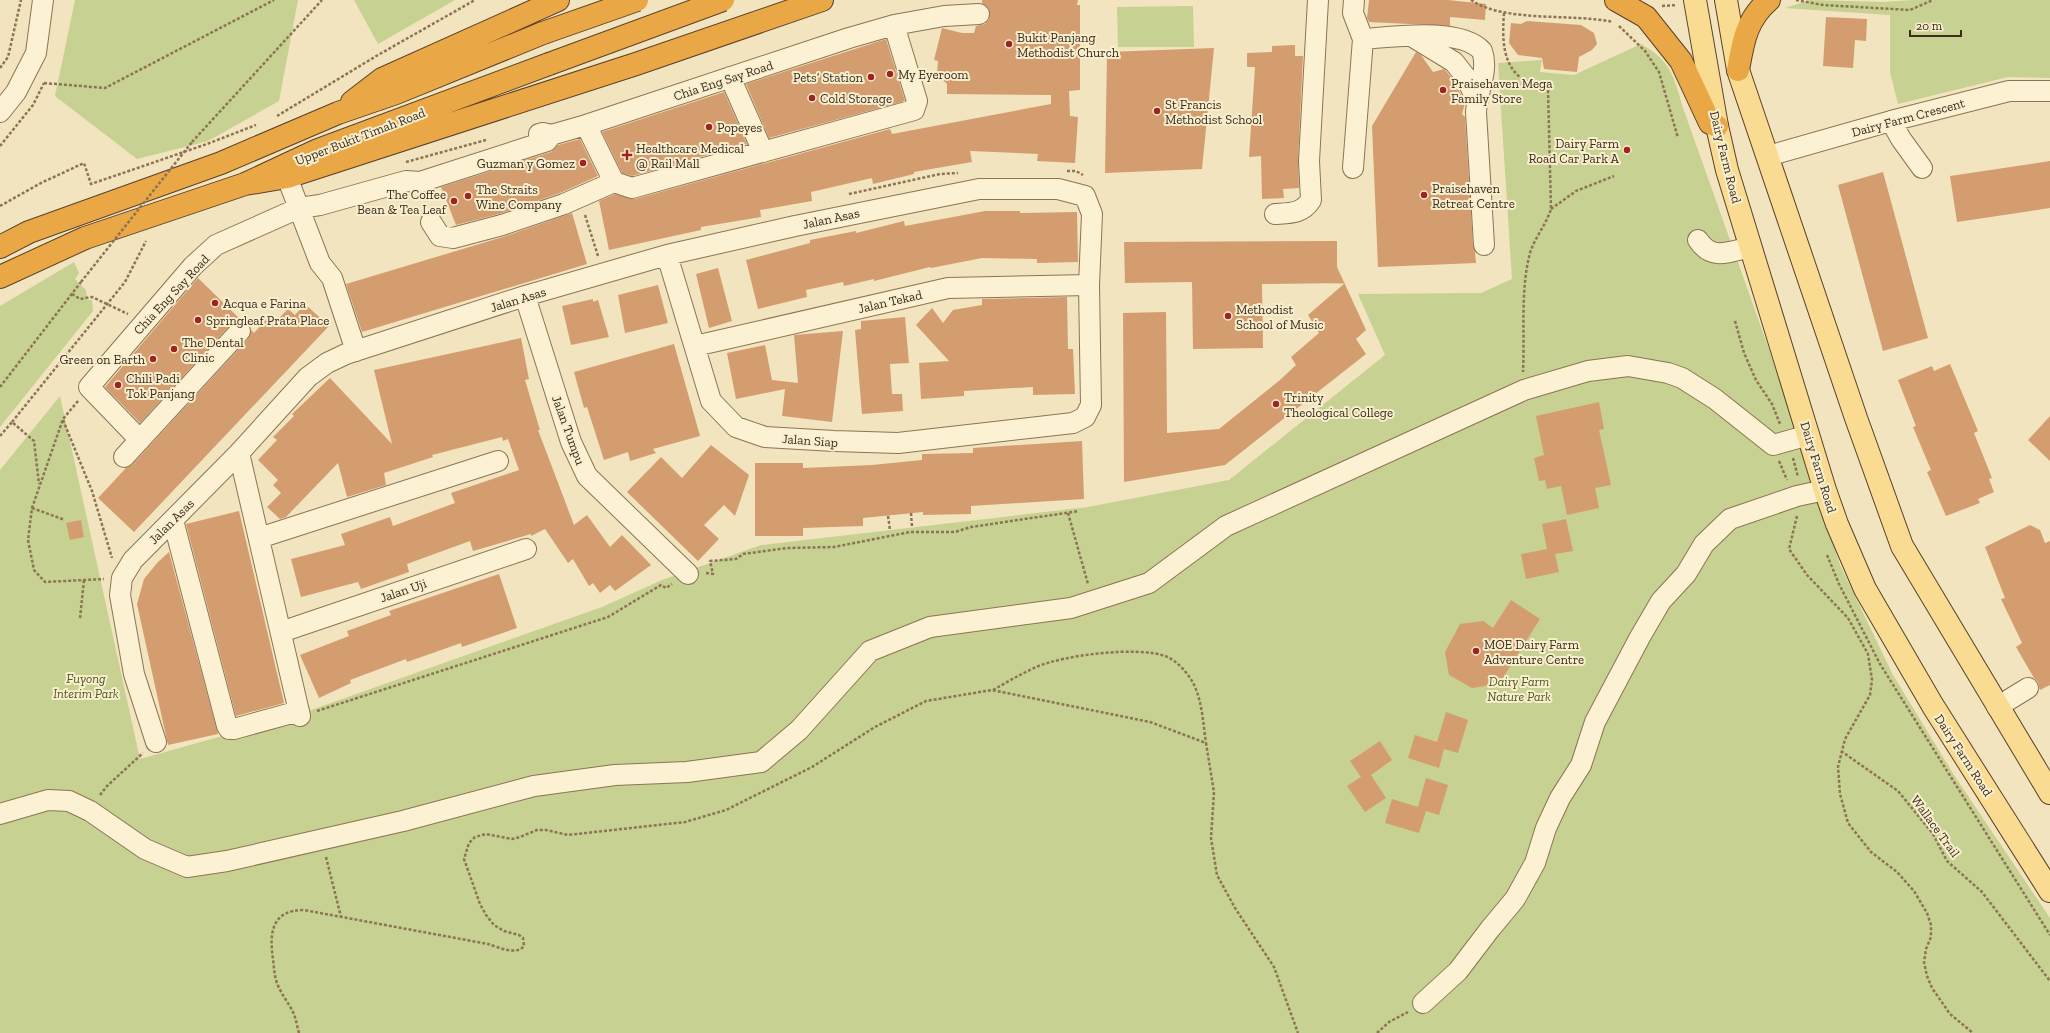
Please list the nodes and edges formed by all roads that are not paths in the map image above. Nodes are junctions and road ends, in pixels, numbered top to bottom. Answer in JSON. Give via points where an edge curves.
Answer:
{"nodes":[{"id":1,"x":43,"y":0,"type":"edge"},
{"id":2,"x":558,"y":0,"type":"edge"},
{"id":3,"x":637,"y":0,"type":"edge"},
{"id":4,"x":722,"y":0,"type":"edge"},
{"id":5,"x":822,"y":0,"type":"edge"},
{"id":6,"x":1318,"y":0,"type":"edge"},
{"id":7,"x":1354,"y":0,"type":"edge"},
{"id":8,"x":1616,"y":0,"type":"edge"},
{"id":9,"x":1726,"y":0,"type":"edge"},
{"id":10,"x":1769,"y":0,"type":"edge"},
{"id":11,"x":1696,"y":2,"type":"edge"},
{"id":12,"x":979,"y":14,"type":"dead end"},
{"id":13,"x":894,"y":25,"type":"junction"},
{"id":14,"x":1411,"y":36,"type":"junction"},
{"id":15,"x":1363,"y":39,"type":"junction"},
{"id":16,"x":1738,"y":70,"type":"junction"},
{"id":17,"x":730,"y":77,"type":"junction"},
{"id":18,"x":2050,"y":91,"type":"edge"},
{"id":19,"x":1477,"y":100,"type":"junction"},
{"id":20,"x":0,"y":112,"type":"edge"},
{"id":21,"x":338,"y":113,"type":"junction"},
{"id":22,"x":586,"y":125,"type":"junction"},
{"id":23,"x":1716,"y":126,"type":"junction"},
{"id":24,"x":763,"y":152,"type":"junction"},
{"id":25,"x":1768,"y":156,"type":"junction"},
{"id":26,"x":1353,"y":168,"type":"dead end"},
{"id":27,"x":287,"y":177,"type":"junction"},
{"id":28,"x":614,"y":182,"type":"junction"},
{"id":29,"x":245,"y":184,"type":"junction"},
{"id":30,"x":299,"y":208,"type":"junction"},
{"id":31,"x":1274,"y":214,"type":"dead end"},
{"id":32,"x":430,"y":222,"type":"dead end"},
{"id":33,"x":1698,"y":240,"type":"dead end"},
{"id":34,"x":1484,"y":245,"type":"dead end"},
{"id":35,"x":0,"y":247,"type":"edge"},
{"id":36,"x":1750,"y":247,"type":"junction"},
{"id":37,"x":667,"y":255,"type":"junction"},
{"id":38,"x":0,"y":277,"type":"edge"},
{"id":39,"x":1089,"y":285,"type":"junction"},
{"id":40,"x":525,"y":296,"type":"junction"},
{"id":41,"x":240,"y":331,"type":"dead end"},
{"id":42,"x":695,"y":346,"type":"junction"},
{"id":43,"x":351,"y":352,"type":"junction"},
{"id":44,"x":1073,"y":423,"type":"joint"},
{"id":45,"x":1809,"y":435,"type":"junction"},
{"id":46,"x":140,"y":440,"type":"junction"},
{"id":47,"x":239,"y":453,"type":"junction"},
{"id":48,"x":124,"y":457,"type":"dead end"},
{"id":49,"x":498,"y":461,"type":"dead end"},
{"id":50,"x":1825,"y":490,"type":"junction"},
{"id":51,"x":173,"y":520,"type":"junction"},
{"id":52,"x":259,"y":538,"type":"junction"},
{"id":53,"x":526,"y":549,"type":"dead end"},
{"id":54,"x":683,"y":578,"type":"road end"},
{"id":55,"x":281,"y":632,"type":"junction"},
{"id":56,"x":2028,"y":688,"type":"dead end"},
{"id":57,"x":1997,"y":706,"type":"junction"},
{"id":58,"x":156,"y":742,"type":"road end"},
{"id":59,"x":2050,"y":793,"type":"edge"},
{"id":60,"x":0,"y":814,"type":"edge"},
{"id":61,"x":2050,"y":891,"type":"edge"},
{"id":62,"x":1423,"y":1003,"type":"road end"}],
"edges":[{"from":1,"to":20,"type":"street","via":[[36,53],[16,92]]},
{"from":2,"to":21,"type":"highway","via":[[382,79]]},
{"from":3,"to":21,"type":"highway","name":"Upper Bukit Timah Road","bridge":true,"via":[[544,33],[396,93]]},
{"from":4,"to":29,"type":"highway","name":"Upper Bukit Timah Road","bridge":true,"via":[[318,150]]},
{"from":5,"to":27,"type":"highway","via":[[636,64]]},
{"from":6,"to":31,"type":"street","via":[[1309,166],[1311,200],[1297,213]]},
{"from":7,"to":15,"type":"street","via":[[1353,13]]},
{"from":8,"to":23,"type":"highway","via":[[1646,17],[1680,61],[1710,122]]},
{"from":9,"to":16,"type":"main road"},
{"from":10,"to":16,"type":"highway","via":[[1752,19],[1743,41]]},
{"from":11,"to":23,"type":"main road","name":"Dairy Farm Road"},
{"from":12,"to":13,"type":"street","name":"Chia Eng Say Road","via":[[944,16]]},
{"from":13,"to":17,"type":"street","name":"Chia Eng Say Road"},
{"from":13,"to":24,"type":"street","via":[[917,101],[914,110]]},
{"from":14,"to":15,"type":"street"},
{"from":14,"to":19,"type":"street","via":[[1454,62],[1465,76]]},
{"from":14,"to":19,"type":"street","via":[[1448,37],[1471,42],[1479,47],[1485,61]]},
{"from":15,"to":26,"type":"street"},
{"from":16,"to":25,"type":"main road"},
{"from":17,"to":22,"type":"street","name":"Chia Eng Say Road"},
{"from":17,"to":24,"type":"street"},
{"from":18,"to":25,"type":"street","name":"Dairy Farm Crescent","via":[[2009,91],[1899,118]]},
{"from":19,"to":34,"type":"street"},
{"from":21,"to":35,"type":"highway","name":"Upper Bukit Timah Road","via":[[221,163],[29,232]]},
{"from":22,"to":28,"type":"street"},
{"from":22,"to":30,"type":"street","name":"Chia Eng Say Road","via":[[551,135],[543,133],[417,173],[404,172],[320,205]]},
{"from":23,"to":36,"type":"main road","name":"Dairy Farm Road"},
{"from":24,"to":28,"type":"street","via":[[632,188]]},
{"from":25,"to":57,"type":"main road","via":[[1902,546]]},
{"from":27,"to":29,"type":"highway"},
{"from":27,"to":30,"type":"street"},
{"from":28,"to":32,"type":"street","via":[[580,198],[502,225],[452,238],[440,236]]},
{"from":29,"to":38,"type":"highway","name":"Upper Bukit Timah Road","via":[[85,238]]},
{"from":30,"to":43,"type":"street","via":[[320,263],[332,278]]},
{"from":30,"to":46,"type":"street","name":"Chia Eng Say Road","via":[[216,246],[193,266],[84,393]]},
{"from":33,"to":36,"type":"street","via":[[1703,249],[1716,254]]},
{"from":36,"to":45,"type":"main road","name":"Dairy Farm Road"},
{"from":37,"to":39,"type":"street","name":"Jalan Asas","via":[[979,189],[1058,189],[1085,196],[1092,214]]},
{"from":37,"to":40,"type":"street","name":"Jalan Asas"},
{"from":37,"to":42,"type":"street","name":"Jalan Siap"},
{"from":39,"to":42,"type":"street","name":"Jalan Tekad","via":[[948,288]]},
{"from":39,"to":44,"type":"street","name":"Jalan Asas","via":[[1091,405],[1085,417]]},
{"from":40,"to":43,"type":"street","name":"Jalan Asas"},
{"from":40,"to":54,"type":"street","name":"Jalan Tumpu","via":[[571,442],[587,476]]},
{"from":41,"to":46,"type":"street"},
{"from":42,"to":44,"type":"street","name":"Jalan Siap","via":[[711,401],[736,427],[765,436],[834,442],[898,443]]},
{"from":43,"to":47,"type":"street","name":"Jalan Asas","via":[[327,363],[308,377]]},
{"from":45,"to":50,"type":"main road","name":"Dairy Farm Road"},
{"from":45,"to":60,"type":"street","via":[[1773,445],[1715,399],[1668,372],[1628,366],[1588,371],[1524,390],[1226,526],[1149,583],[1071,608],[930,626],[870,651],[799,730],[761,762],[687,772],[615,775],[534,786],[461,806],[227,861],[187,867],[145,849],[90,811],[69,801],[48,800]]},
{"from":46,"to":48,"type":"street"},
{"from":47,"to":51,"type":"street","name":"Jalan Asas"},
{"from":47,"to":52,"type":"street"},
{"from":49,"to":52,"type":"street"},
{"from":50,"to":61,"type":"main road","name":"Dairy Farm Road","via":[[1865,589],[1896,645]]},
{"from":50,"to":62,"type":"street","via":[[1730,519],[1704,544],[1686,574],[1661,602],[1640,637],[1595,722],[1581,765],[1560,798],[1534,863],[1515,899],[1458,971]]},
{"from":51,"to":55,"type":"street","via":[[227,726],[230,729],[300,713]]},
{"from":51,"to":58,"type":"street","name":"Jalan Asas","via":[[132,560],[122,578],[120,596],[134,674]]},
{"from":52,"to":55,"type":"street"},
{"from":53,"to":55,"type":"street","name":"Jalan Uji"},
{"from":56,"to":57,"type":"street"},
{"from":57,"to":59,"type":"main road"}]}
